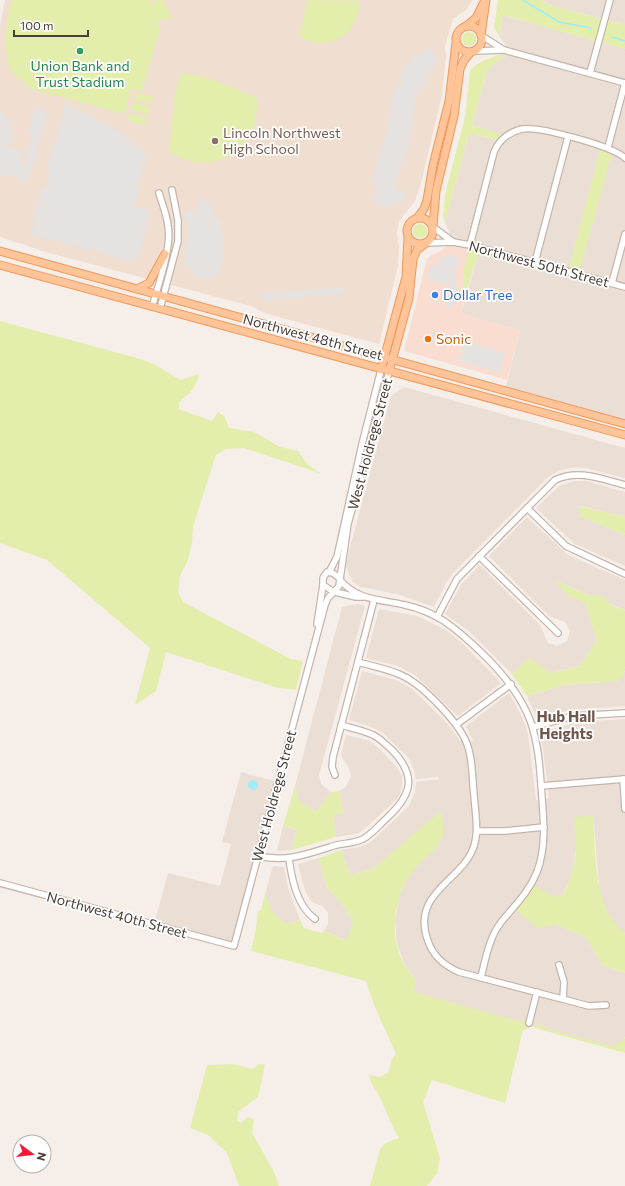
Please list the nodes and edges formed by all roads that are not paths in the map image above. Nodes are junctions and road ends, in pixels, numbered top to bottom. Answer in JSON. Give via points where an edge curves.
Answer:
{"nodes":[{"id":1,"x":485,"y":0,"type":"edge"},
{"id":2,"x":610,"y":0,"type":"edge"},
{"id":3,"x":466,"y":26,"type":"junction"},
{"id":4,"x":482,"y":36,"type":"junction"},
{"id":5,"x":456,"y":43,"type":"junction"},
{"id":6,"x":504,"y":50,"type":"junction"},
{"id":7,"x":473,"y":52,"type":"junction"},
{"id":8,"x":590,"y":73,"type":"junction"},
{"id":9,"x":625,"y":83,"type":"edge"},
{"id":10,"x":568,"y":137,"type":"junction"},
{"id":11,"x":608,"y":147,"type":"junction"},
{"id":12,"x":625,"y":158,"type":"edge"},
{"id":13,"x":172,"y":190,"type":"dead end"},
{"id":14,"x":159,"y":193,"type":"dead end"},
{"id":15,"x":417,"y":218,"type":"junction"},
{"id":16,"x":433,"y":226,"type":"junction"},
{"id":17,"x":625,"y":234,"type":"edge"},
{"id":18,"x":408,"y":237,"type":"junction"},
{"id":19,"x":453,"y":242,"type":"junction"},
{"id":20,"x":426,"y":243,"type":"junction"},
{"id":21,"x":470,"y":245,"type":"junction"},
{"id":22,"x":0,"y":251,"type":"edge"},
{"id":23,"x":165,"y":254,"type":"junction"},
{"id":24,"x":535,"y":262,"type":"junction"},
{"id":25,"x":0,"y":265,"type":"edge"},
{"id":26,"x":612,"y":283,"type":"junction"},
{"id":27,"x":625,"y":287,"type":"edge"},
{"id":28,"x":137,"y":289,"type":"junction"},
{"id":29,"x":156,"y":295,"type":"junction"},
{"id":30,"x":164,"y":297,"type":"junction"},
{"id":31,"x":152,"y":307,"type":"junction"},
{"id":32,"x":160,"y":309,"type":"junction"},
{"id":33,"x":385,"y":357,"type":"junction"},
{"id":34,"x":393,"y":359,"type":"junction"},
{"id":35,"x":381,"y":370,"type":"junction"},
{"id":36,"x":389,"y":372,"type":"junction"},
{"id":37,"x":625,"y":424,"type":"edge"},
{"id":38,"x":625,"y":435,"type":"edge"},
{"id":39,"x":625,"y":485,"type":"edge"},
{"id":40,"x":526,"y":508,"type":"junction"},
{"id":41,"x":479,"y":556,"type":"junction"},
{"id":42,"x":329,"y":572,"type":"junction"},
{"id":43,"x":625,"y":574,"type":"edge"},
{"id":44,"x":340,"y":579,"type":"junction"},
{"id":45,"x":323,"y":585,"type":"junction"},
{"id":46,"x":334,"y":592,"type":"junction"},
{"id":47,"x":364,"y":597,"type":"junction"},
{"id":48,"x":374,"y":600,"type":"junction"},
{"id":49,"x":437,"y":617,"type":"junction"},
{"id":50,"x":558,"y":633,"type":"dead end"},
{"id":51,"x":313,"y":646,"type":"junction"},
{"id":52,"x":358,"y":662,"type":"junction"},
{"id":53,"x":511,"y":684,"type":"junction"},
{"id":54,"x":625,"y":713,"type":"edge"},
{"id":55,"x":457,"y":724,"type":"junction"},
{"id":56,"x":341,"y":725,"type":"junction"},
{"id":57,"x":533,"y":727,"type":"junction"},
{"id":58,"x":335,"y":775,"type":"dead end"},
{"id":59,"x":624,"y":779,"type":"edge"},
{"id":60,"x":541,"y":786,"type":"junction"},
{"id":61,"x":625,"y":809,"type":"edge"},
{"id":62,"x":544,"y":826,"type":"junction"},
{"id":63,"x":477,"y":831,"type":"junction"},
{"id":64,"x":258,"y":856,"type":"junction"},
{"id":65,"x":288,"y":859,"type":"junction"},
{"id":66,"x":0,"y":882,"type":"edge"},
{"id":67,"x":315,"y":919,"type":"dead end"},
{"id":68,"x":234,"y":946,"type":"joint"},
{"id":69,"x":559,"y":965,"type":"dead end"},
{"id":70,"x":481,"y":978,"type":"junction"},
{"id":71,"x":536,"y":992,"type":"junction"},
{"id":72,"x":563,"y":999,"type":"junction"},
{"id":73,"x":606,"y":1005,"type":"dead end"},
{"id":74,"x":529,"y":1023,"type":"dead end"}],
"edges":[{"from":1,"to":3,"type":"main road","via":[[476,18]]},
{"from":1,"to":4,"type":"main road"},
{"from":2,"to":8,"type":"street"},
{"from":3,"to":4,"type":"main road","via":[[477,28]]},
{"from":3,"to":5,"type":"main road","via":[[457,34]]},
{"from":4,"to":6,"type":"street"},
{"from":4,"to":7,"type":"main road","via":[[480,46]]},
{"from":5,"to":7,"type":"main road","via":[[464,51]]},
{"from":5,"to":15,"type":"main road","via":[[449,101],[427,200]]},
{"from":6,"to":7,"type":"street"},
{"from":6,"to":8,"type":"street"},
{"from":7,"to":16,"type":"main road","via":[[460,68],[454,116],[436,191]]},
{"from":8,"to":9,"type":"street"},
{"from":9,"to":11,"type":"street"},
{"from":10,"to":11,"type":"street"},
{"from":10,"to":21,"type":"street","via":[[534,128],[512,132],[501,141],[494,152]]},
{"from":10,"to":24,"type":"street"},
{"from":11,"to":12,"type":"street"},
{"from":13,"to":30,"type":"street","via":[[179,236]]},
{"from":14,"to":23,"type":"street","via":[[168,226]]},
{"from":15,"to":16,"type":"main road","via":[[424,218]]},
{"from":15,"to":18,"type":"main road","via":[[407,226]]},
{"from":16,"to":19,"type":"street","name":"Northwest 50th Street"},
{"from":16,"to":20,"type":"main road","via":[[432,236]]},
{"from":17,"to":26,"type":"street"},
{"from":18,"to":20,"type":"main road","via":[[413,243]]},
{"from":18,"to":33,"type":"main road","name":"West Holdrege Street","via":[[406,276]]},
{"from":19,"to":20,"type":"street","name":"Northwest 50th Street"},
{"from":19,"to":21,"type":"street","name":"Northwest 50th Street"},
{"from":20,"to":34,"type":"main road","name":"West Holdrege Street","via":[[416,250],[413,259],[410,293]]},
{"from":21,"to":24,"type":"street","name":"Northwest 50th Street"},
{"from":22,"to":28,"type":"main road","name":"Northwest 48th Street"},
{"from":23,"to":28,"type":"main road","via":[[149,283]]},
{"from":23,"to":29,"type":"street"},
{"from":24,"to":26,"type":"street","name":"Northwest 50th Street"},
{"from":25,"to":31,"type":"main road","name":"Northwest 48th Street"},
{"from":26,"to":27,"type":"street","name":"Northwest 50th Street"},
{"from":28,"to":29,"type":"main road","name":"Northwest 48th Street"},
{"from":29,"to":30,"type":"main road","name":"Northwest 48th Street"},
{"from":29,"to":31,"type":"street"},
{"from":30,"to":32,"type":"street"},
{"from":30,"to":33,"type":"main road","name":"Northwest 48th Street"},
{"from":31,"to":32,"type":"main road","name":"Northwest 48th Street"},
{"from":32,"to":35,"type":"main road","name":"Northwest 48th Street"},
{"from":33,"to":34,"type":"main road","name":"Northwest 48th Street"},
{"from":33,"to":35,"type":"main road","name":"West Holdrege Street"},
{"from":34,"to":36,"type":"main road","name":"West Holdrege Street"},
{"from":34,"to":37,"type":"main road","name":"Northwest 48th Street"},
{"from":35,"to":36,"type":"main road","name":"Northwest 48th Street"},
{"from":35,"to":42,"type":"street","name":"West Holdrege Street","via":[[337,557]]},
{"from":36,"to":38,"type":"main road","name":"Northwest 48th Street"},
{"from":36,"to":44,"type":"street","name":"West Holdrege Street","via":[[348,524]]},
{"from":39,"to":40,"type":"street","via":[[587,475],[568,475],[552,482]]},
{"from":40,"to":41,"type":"street"},
{"from":40,"to":43,"type":"street","via":[[566,546]]},
{"from":41,"to":49,"type":"street","via":[[457,579]]},
{"from":41,"to":50,"type":"street"},
{"from":42,"to":44,"type":"street"},
{"from":42,"to":45,"type":"street","via":[[324,576]]},
{"from":44,"to":46,"type":"street","via":[[339,586]]},
{"from":44,"to":47,"type":"street","via":[[351,591]]},
{"from":45,"to":46,"type":"street"},
{"from":45,"to":51,"type":"street","name":"West Holdrege Street"},
{"from":46,"to":47,"type":"street","via":[[356,598]]},
{"from":46,"to":51,"type":"street","name":"West Holdrege Street","via":[[326,600]]},
{"from":47,"to":48,"type":"street"},
{"from":48,"to":49,"type":"street","via":[[410,606]]},
{"from":48,"to":52,"type":"street"},
{"from":49,"to":53,"type":"street","via":[[465,637]]},
{"from":51,"to":64,"type":"street","name":"West Holdrege Street"},
{"from":52,"to":55,"type":"street","via":[[411,680]]},
{"from":52,"to":56,"type":"street"},
{"from":53,"to":55,"type":"street"},
{"from":53,"to":57,"type":"street","via":[[526,708]]},
{"from":54,"to":57,"type":"street","via":[[573,716]]},
{"from":55,"to":63,"type":"street","via":[[470,752]]},
{"from":56,"to":58,"type":"street","via":[[333,757],[332,767]]},
{"from":56,"to":65,"type":"street","via":[[375,736],[400,759],[409,778],[405,797],[398,807],[362,839]]},
{"from":57,"to":60,"type":"street"},
{"from":59,"to":60,"type":"street"},
{"from":59,"to":61,"type":"street"},
{"from":60,"to":62,"type":"street"},
{"from":62,"to":63,"type":"street","via":[[505,831]]},
{"from":62,"to":70,"type":"street","via":[[543,851],[536,874],[525,894],[495,932]]},
{"from":63,"to":70,"type":"street","via":[[469,857],[437,891],[427,908],[425,928],[430,947],[440,960],[452,968]]},
{"from":64,"to":65,"type":"street"},
{"from":64,"to":68,"type":"street","name":"West Holdrege Street"},
{"from":65,"to":67,"type":"street","via":[[300,899],[309,915]]},
{"from":66,"to":68,"type":"street","name":"Northwest 40th Street"},
{"from":69,"to":72,"type":"street","via":[[564,982]]},
{"from":70,"to":71,"type":"street"},
{"from":71,"to":72,"type":"street"},
{"from":71,"to":74,"type":"street"},
{"from":72,"to":73,"type":"street","via":[[589,1006]]}]}
